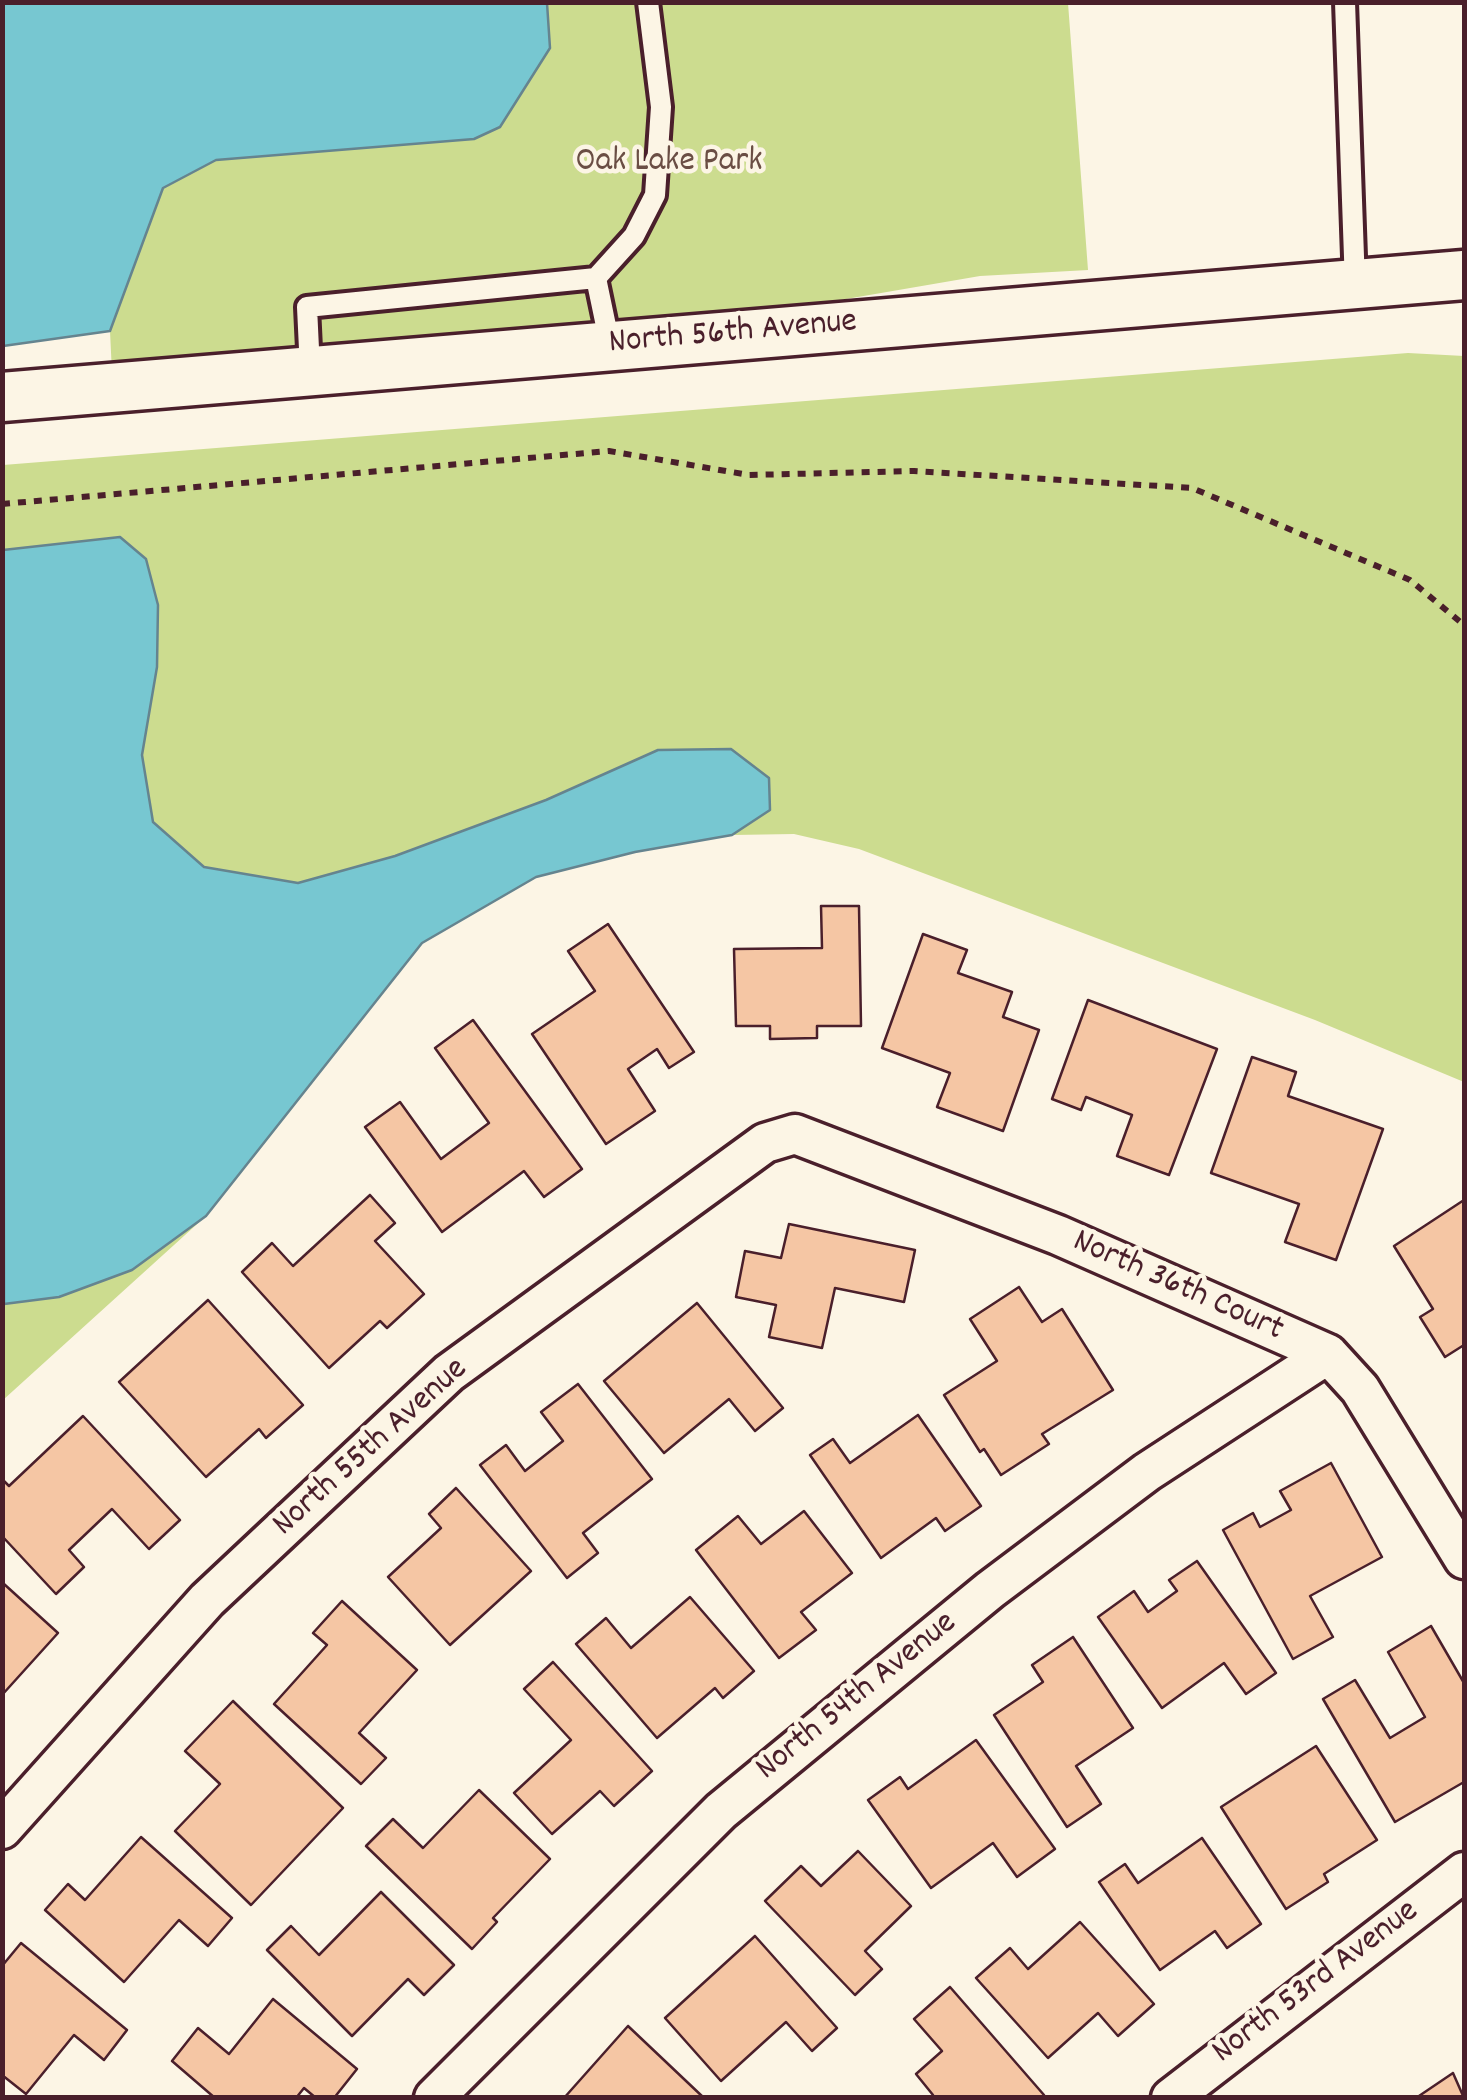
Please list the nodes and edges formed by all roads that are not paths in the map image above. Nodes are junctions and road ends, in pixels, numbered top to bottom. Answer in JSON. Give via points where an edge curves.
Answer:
{"nodes":[{"id":1,"x":648,"y":2,"type":"edge"},
{"id":2,"x":1344,"y":2,"type":"edge"},
{"id":3,"x":1464,"y":276,"type":"edge"},
{"id":4,"x":596,"y":278,"type":"junction"},
{"id":5,"x":1355,"y":284,"type":"junction"},
{"id":6,"x":610,"y":345,"type":"junction"},
{"id":7,"x":310,"y":370,"type":"junction"},
{"id":8,"x":2,"y":397,"type":"edge"},
{"id":9,"x":794,"y":1134,"type":"joint"},
{"id":10,"x":1328,"y":1354,"type":"junction"},
{"id":11,"x":1464,"y":1559,"type":"edge"},
{"id":12,"x":2,"y":1828,"type":"edge"},
{"id":13,"x":1464,"y":1872,"type":"edge"},
{"id":14,"x":434,"y":2098,"type":"edge"},
{"id":15,"x":1171,"y":2098,"type":"edge"}],
"edges":[{"from":1,"to":4,"type":"lane","via":[[661,107],[655,195],[634,236]]},
{"from":2,"to":5,"type":"lane"},
{"from":3,"to":5,"type":"street","name":"North 56th Avenue"},
{"from":4,"to":6,"type":"lane"},
{"from":4,"to":7,"type":"lane","via":[[307,307]]},
{"from":5,"to":6,"type":"street","name":"North 56th Avenue"},
{"from":6,"to":7,"type":"street","name":"North 56th Avenue"},
{"from":7,"to":8,"type":"street","name":"North 56th Avenue"},
{"from":9,"to":10,"type":"street","name":"North 36th Court","via":[[1058,1235]]},
{"from":9,"to":12,"type":"street","name":"North 55th Avenue","via":[[764,1142],[449,1374],[207,1600]]},
{"from":10,"to":11,"type":"street","name":"North 36th Court","via":[[1360,1390]]},
{"from":10,"to":14,"type":"street","name":"North 54th Avenue","via":[[1148,1472],[990,1590],[721,1811]]},
{"from":13,"to":15,"type":"street","name":"North 53rd Avenue"}]}
